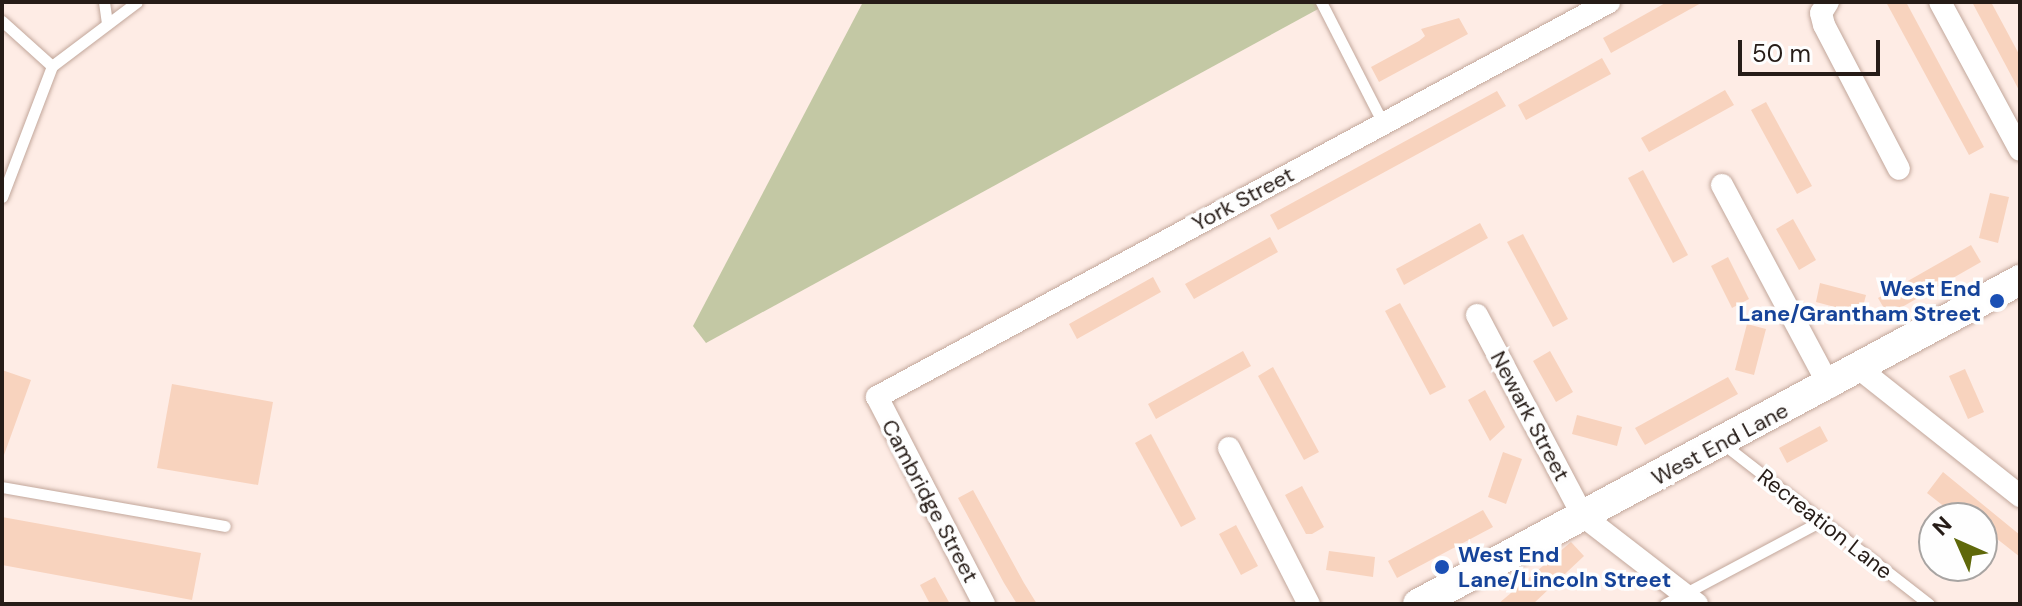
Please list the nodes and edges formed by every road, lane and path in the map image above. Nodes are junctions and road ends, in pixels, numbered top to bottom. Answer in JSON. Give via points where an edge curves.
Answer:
{"nodes":[{"id":1,"x":104,"y":2,"type":"edge"},
{"id":2,"x":137,"y":2,"type":"edge"},
{"id":3,"x":1321,"y":2,"type":"edge"},
{"id":4,"x":1609,"y":2,"type":"edge"},
{"id":5,"x":1828,"y":2,"type":"edge"},
{"id":6,"x":1940,"y":2,"type":"edge"},
{"id":7,"x":2,"y":21,"type":"edge"},
{"id":8,"x":107,"y":24,"type":"junction"},
{"id":9,"x":52,"y":66,"type":"junction"},
{"id":10,"x":1383,"y":123,"type":"junction"},
{"id":11,"x":2020,"y":150,"type":"edge"},
{"id":12,"x":1899,"y":169,"type":"dead end"},
{"id":13,"x":1722,"y":185,"type":"dead end"},
{"id":14,"x":2,"y":197,"type":"edge"},
{"id":15,"x":2020,"y":280,"type":"edge"},
{"id":16,"x":1477,"y":315,"type":"dead end"},
{"id":17,"x":1861,"y":370,"type":"junction"},
{"id":18,"x":1830,"y":387,"type":"junction"},
{"id":19,"x":877,"y":397,"type":"joint"},
{"id":20,"x":1722,"y":443,"type":"junction"},
{"id":21,"x":1229,"y":448,"type":"dead end"},
{"id":22,"x":2,"y":487,"type":"edge"},
{"id":23,"x":2020,"y":496,"type":"edge"},
{"id":24,"x":1583,"y":516,"type":"junction"},
{"id":25,"x":1821,"y":521,"type":"junction"},
{"id":26,"x":225,"y":526,"type":"dead end"},
{"id":27,"x":1682,"y":601,"type":"edge"},
{"id":28,"x":984,"y":604,"type":"edge"},
{"id":29,"x":1309,"y":604,"type":"edge"},
{"id":30,"x":1418,"y":604,"type":"edge"},
{"id":31,"x":1929,"y":604,"type":"edge"}],
"edges":[{"from":1,"to":8,"type":"lane"},
{"from":2,"to":8,"type":"lane"},
{"from":3,"to":10,"type":"lane"},
{"from":4,"to":10,"type":"street","name":"York Street"},
{"from":5,"to":12,"type":"street","via":[[1821,13],[1824,25]]},
{"from":6,"to":11,"type":"street"},
{"from":7,"to":9,"type":"lane"},
{"from":8,"to":9,"type":"lane"},
{"from":9,"to":14,"type":"lane"},
{"from":10,"to":19,"type":"street","name":"York Street"},
{"from":13,"to":18,"type":"street"},
{"from":15,"to":17,"type":"street","name":"West End Lane"},
{"from":16,"to":24,"type":"street","name":"Newark Street"},
{"from":17,"to":18,"type":"street","name":"West End Lane"},
{"from":17,"to":23,"type":"street"},
{"from":18,"to":20,"type":"street","name":"West End Lane"},
{"from":19,"to":28,"type":"street","name":"Cambridge Street"},
{"from":20,"to":24,"type":"street","name":"West End Lane"},
{"from":20,"to":25,"type":"lane","name":"Recreation Lane"},
{"from":21,"to":29,"type":"street"},
{"from":22,"to":26,"type":"lane"},
{"from":24,"to":27,"type":"street"},
{"from":24,"to":30,"type":"street","name":"West End Lane"},
{"from":25,"to":27,"type":"lane"},
{"from":25,"to":31,"type":"lane","name":"Recreation Lane"}]}
